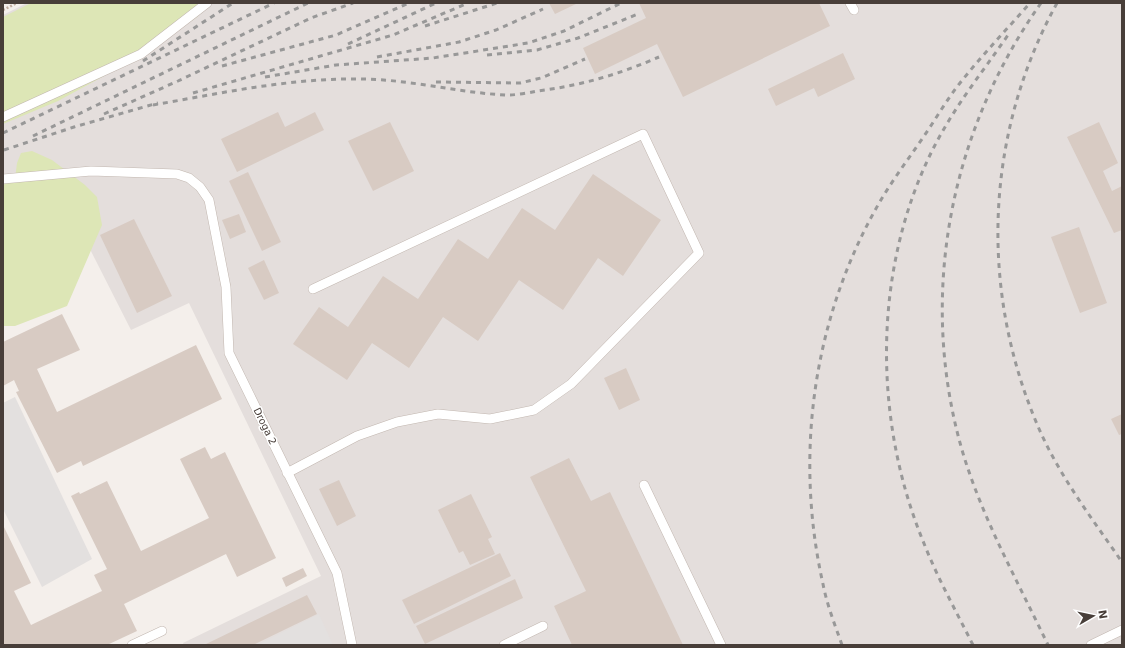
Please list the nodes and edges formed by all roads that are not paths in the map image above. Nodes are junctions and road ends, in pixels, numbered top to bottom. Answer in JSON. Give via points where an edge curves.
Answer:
{"nodes":[{"id":1,"x":207,"y":3,"type":"edge"},
{"id":2,"x":3,"y":117,"type":"edge"},
{"id":3,"x":3,"y":179,"type":"edge"},
{"id":4,"x":313,"y":290,"type":"dead end"},
{"id":5,"x":287,"y":473,"type":"junction"},
{"id":6,"x":644,"y":485,"type":"dead end"},
{"id":7,"x":543,"y":626,"type":"dead end"},
{"id":8,"x":1122,"y":630,"type":"edge"},
{"id":9,"x":162,"y":631,"type":"dead end"},
{"id":10,"x":132,"y":645,"type":"edge"},
{"id":11,"x":352,"y":645,"type":"edge"},
{"id":12,"x":504,"y":645,"type":"edge"},
{"id":13,"x":721,"y":645,"type":"edge"},
{"id":14,"x":1091,"y":645,"type":"edge"}],
"edges":[{"from":1,"to":2,"type":"lane","via":[[141,54]]},
{"from":3,"to":5,"type":"lane","name":"Droga 2","via":[[91,171],[177,174],[189,178],[200,187],[209,200],[226,287],[229,353]]},
{"from":4,"to":5,"type":"lane","via":[[643,134],[699,253],[571,384],[534,410],[490,419],[438,414],[397,422],[357,436]]},
{"from":5,"to":11,"type":"lane","name":"Droga 2","via":[[336,573]]},
{"from":6,"to":13,"type":"lane"},
{"from":7,"to":12,"type":"lane"},
{"from":8,"to":14,"type":"lane"},
{"from":9,"to":10,"type":"lane"}]}
